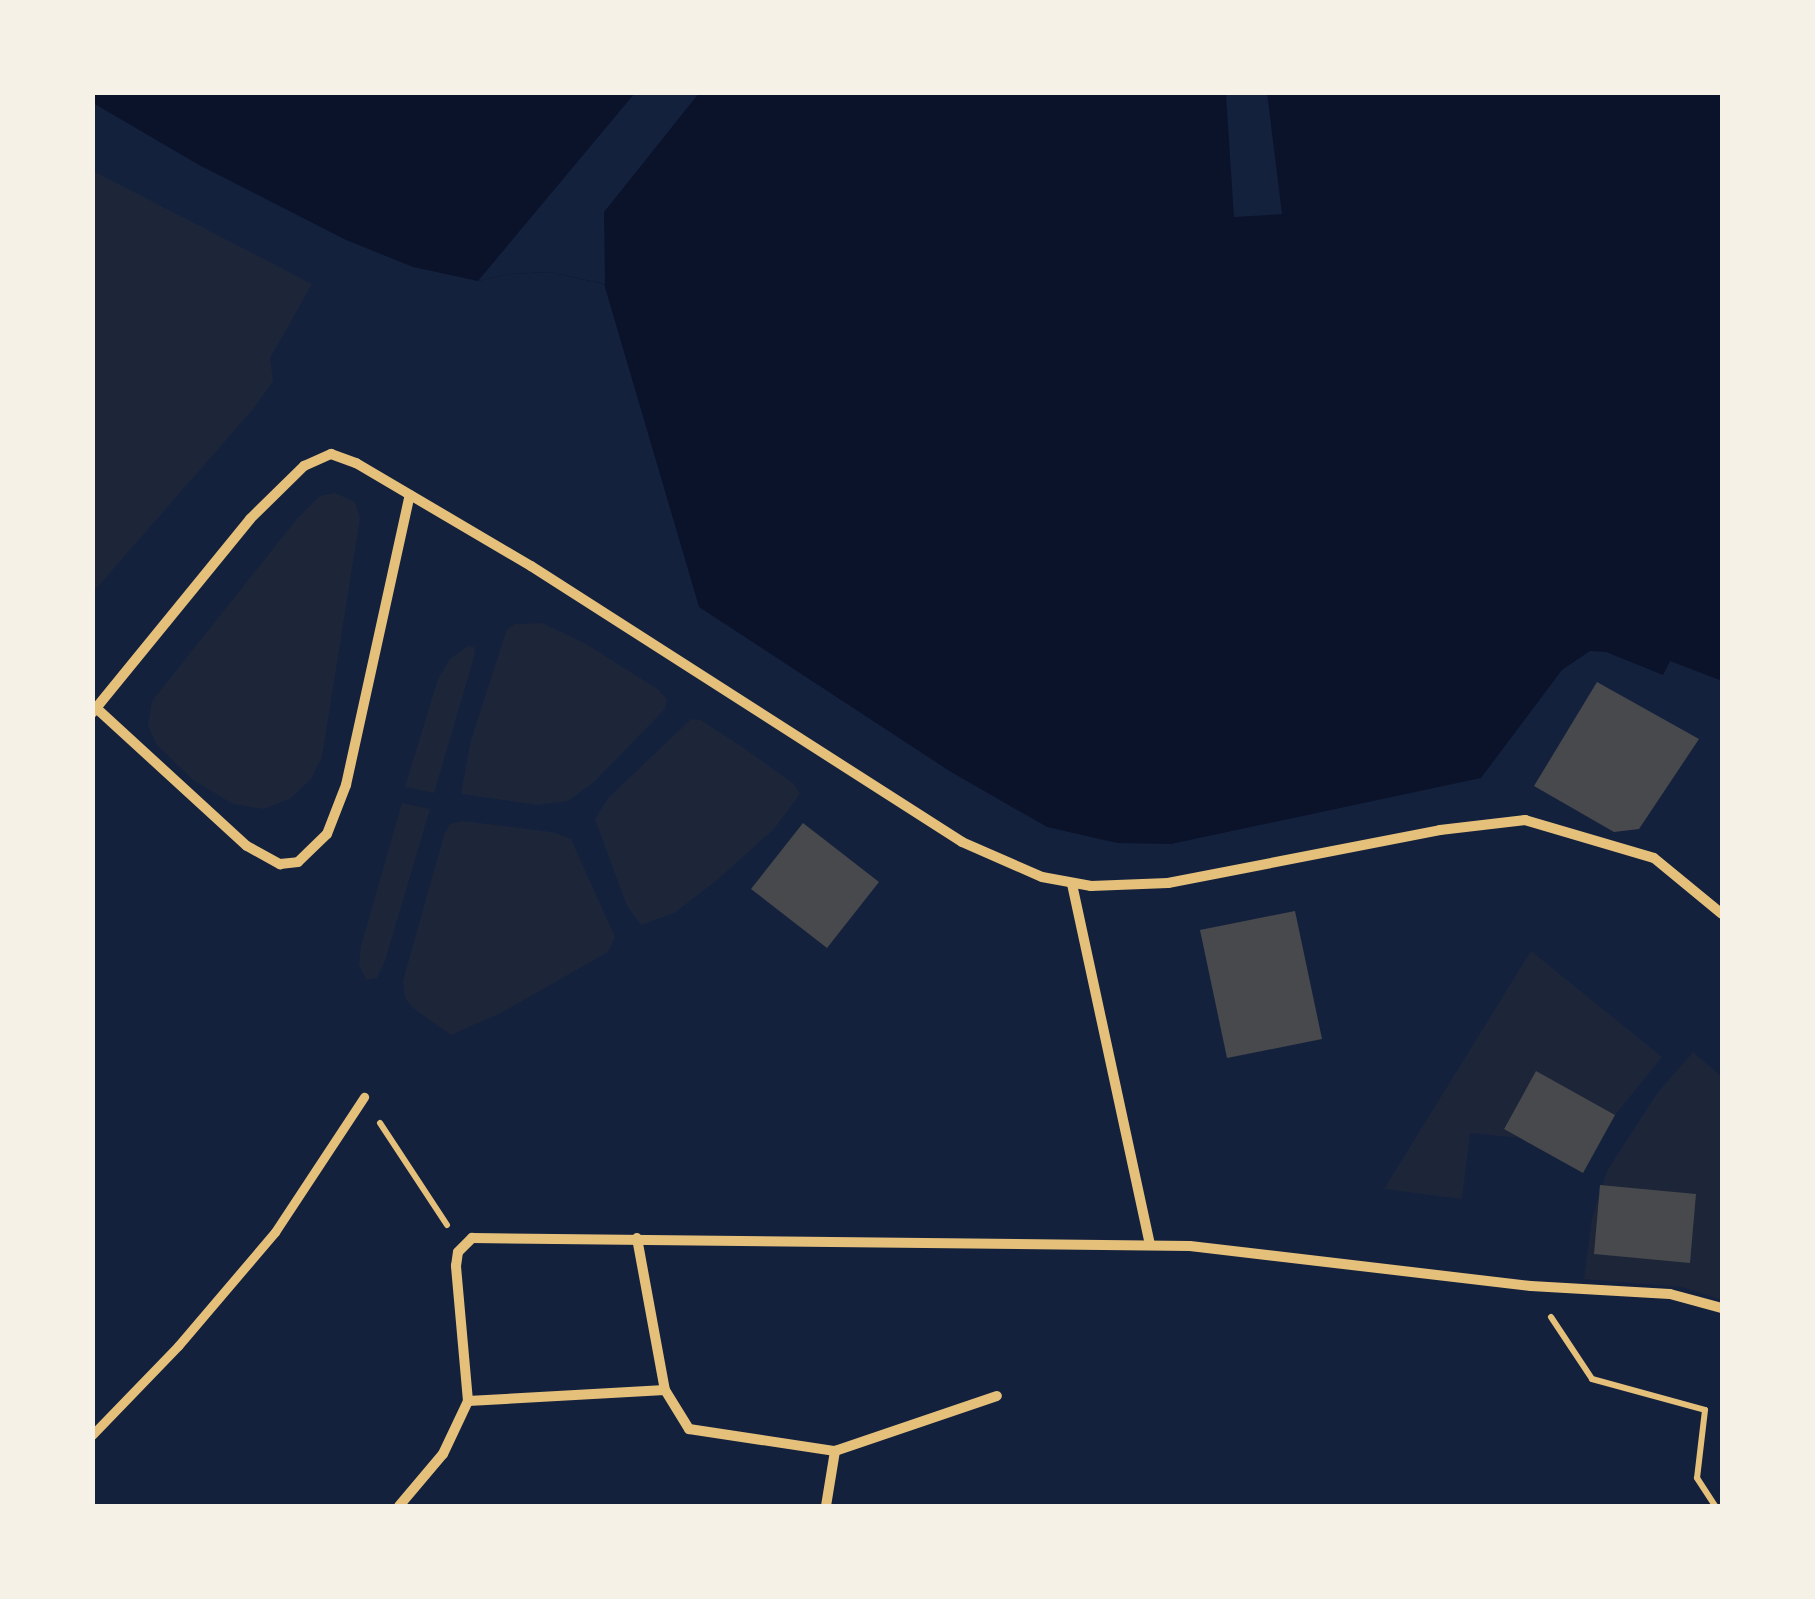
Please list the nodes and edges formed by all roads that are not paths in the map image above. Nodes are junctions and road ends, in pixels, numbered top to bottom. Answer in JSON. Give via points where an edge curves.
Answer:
{"nodes":[{"id":1,"x":410,"y":495,"type":"junction"},
{"id":2,"x":94,"y":709,"type":"edge"},
{"id":3,"x":1072,"y":884,"type":"junction"},
{"id":4,"x":1722,"y":914,"type":"edge"},
{"id":5,"x":364,"y":1097,"type":"road end"},
{"id":6,"x":637,"y":1238,"type":"junction"},
{"id":7,"x":1150,"y":1245,"type":"junction"},
{"id":8,"x":1722,"y":1308,"type":"edge"},
{"id":9,"x":664,"y":1390,"type":"junction"},
{"id":10,"x":997,"y":1396,"type":"dead end"},
{"id":11,"x":468,"y":1401,"type":"junction"},
{"id":12,"x":92,"y":1434,"type":"edge"},
{"id":13,"x":835,"y":1450,"type":"junction"},
{"id":14,"x":399,"y":1506,"type":"edge"},
{"id":15,"x":826,"y":1506,"type":"edge"}],
"edges":[{"from":1,"to":2,"type":"street","via":[[346,458],[317,456],[250,519]]},
{"from":1,"to":2,"type":"street","via":[[346,784],[326,834],[298,862],[280,864],[247,846]]},
{"from":1,"to":3,"type":"street","via":[[962,842]]},
{"from":3,"to":4,"type":"street","via":[[1168,883],[1440,830],[1526,820],[1654,858]]},
{"from":3,"to":7,"type":"street"},
{"from":5,"to":12,"type":"street","via":[[275,1232]]},
{"from":6,"to":7,"type":"street"},
{"from":6,"to":9,"type":"street"},
{"from":6,"to":11,"type":"street","via":[[480,1237],[461,1248],[456,1266]]},
{"from":7,"to":8,"type":"street","via":[[1531,1286],[1670,1294]]},
{"from":9,"to":11,"type":"street"},
{"from":9,"to":13,"type":"street","via":[[690,1430]]},
{"from":10,"to":13,"type":"street"},
{"from":11,"to":14,"type":"street","via":[[443,1454]]},
{"from":13,"to":15,"type":"street"}]}
